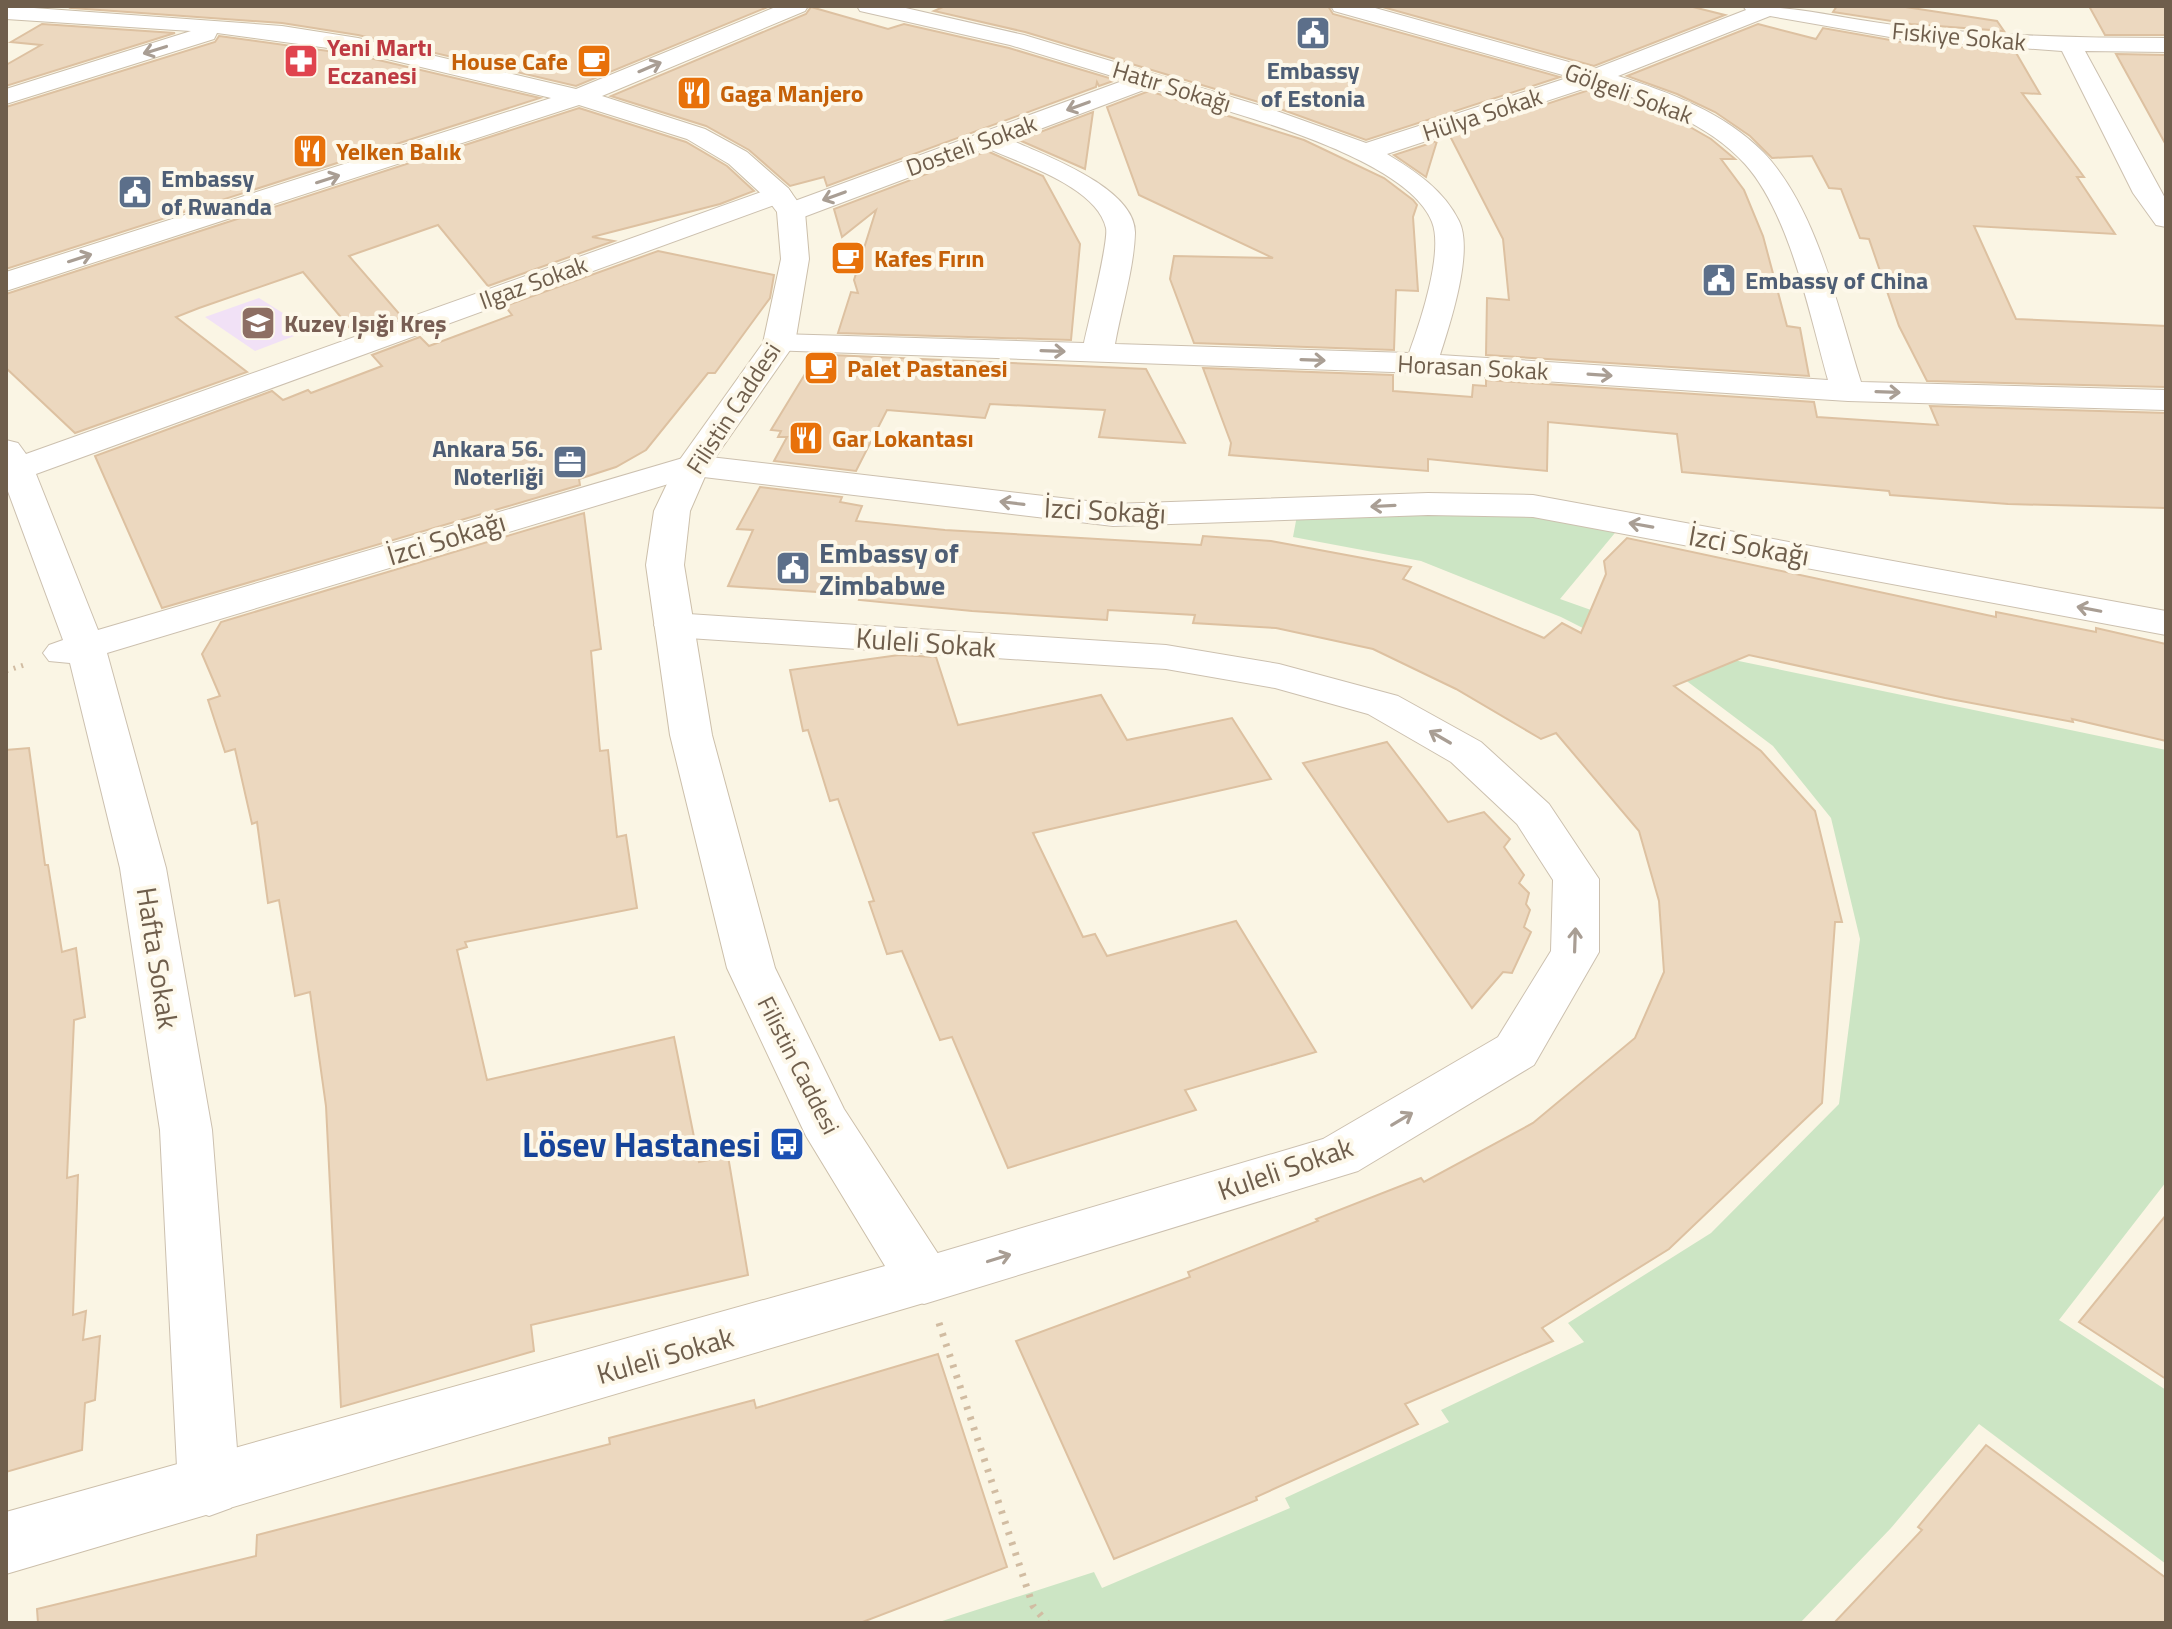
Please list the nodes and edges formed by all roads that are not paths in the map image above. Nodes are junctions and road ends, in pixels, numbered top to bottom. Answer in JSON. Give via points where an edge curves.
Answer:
{"nodes":[{"id":1,"x":797,"y":6,"type":"edge"},
{"id":2,"x":868,"y":6,"type":"edge"},
{"id":3,"x":1342,"y":6,"type":"edge"},
{"id":4,"x":1767,"y":7,"type":"edge"},
{"id":5,"x":276,"y":11,"type":"dead end"},
{"id":6,"x":6,"y":12,"type":"edge"},
{"id":7,"x":229,"y":27,"type":"junction"},
{"id":8,"x":2166,"y":45,"type":"edge"},
{"id":9,"x":2071,"y":46,"type":"junction"},
{"id":10,"x":1594,"y":77,"type":"junction"},
{"id":11,"x":1151,"y":79,"type":"junction"},
{"id":12,"x":6,"y":97,"type":"edge"},
{"id":13,"x":578,"y":97,"type":"junction"},
{"id":14,"x":988,"y":139,"type":"junction"},
{"id":15,"x":1366,"y":152,"type":"junction"},
{"id":16,"x":784,"y":203,"type":"junction"},
{"id":17,"x":2166,"y":219,"type":"edge"},
{"id":18,"x":6,"y":282,"type":"edge"},
{"id":19,"x":779,"y":343,"type":"junction"},
{"id":20,"x":1098,"y":352,"type":"junction"},
{"id":21,"x":1421,"y":363,"type":"junction"},
{"id":22,"x":1848,"y":391,"type":"junction"},
{"id":23,"x":2166,"y":400,"type":"edge"},
{"id":24,"x":12,"y":460,"type":"edge"},
{"id":25,"x":693,"y":465,"type":"junction"},
{"id":26,"x":2166,"y":623,"type":"edge"},
{"id":27,"x":673,"y":625,"type":"junction"},
{"id":28,"x":74,"y":649,"type":"junction"},
{"id":29,"x":924,"y":1280,"type":"junction"},
{"id":30,"x":209,"y":1487,"type":"junction"},
{"id":31,"x":6,"y":1543,"type":"edge"}],
"edges":[{"from":13,"to":1,"type":"street","one_way":true},
{"from":2,"to":11,"type":"street","name":"Hatır Sokağı","via":[[1016,40]]},
{"from":3,"to":10,"type":"street","name":"Gölgeli Sokak"},
{"from":4,"to":9,"type":"street","name":"Fıskiye Sokak","via":[[1898,32]]},
{"from":4,"to":10,"type":"street","name":"Hülya Sokak"},
{"from":5,"to":7,"type":"street"},
{"from":6,"to":7,"type":"street"},
{"from":7,"to":12,"type":"street","one_way":true},
{"from":7,"to":13,"type":"street","via":[[358,45]]},
{"from":8,"to":9,"type":"street","name":"Fıskiye Sokak"},
{"from":9,"to":17,"type":"street","via":[[2147,193]]},
{"from":10,"to":15,"type":"street","name":"Hülya Sokak"},
{"from":10,"to":22,"type":"street","name":"Gölgeli Sokak","via":[[1712,125],[1747,152],[1773,183],[1801,246]]},
{"from":11,"to":14,"type":"street","name":"Dosteli Sokak","one_way":true},
{"from":11,"to":15,"type":"street","name":"Hatır Sokağı"},
{"from":13,"to":16,"type":"street","via":[[696,134],[738,158]]},
{"from":18,"to":13,"type":"street","one_way":true},
{"from":14,"to":16,"type":"street","name":"Dosteli Sokak","one_way":true},
{"from":14,"to":20,"type":"street","via":[[1086,184],[1110,208],[1121,230]]},
{"from":15,"to":21,"type":"street","name":"Hatır Sokağı","via":[[1410,179],[1447,223],[1448,263],[1440,310]]},
{"from":16,"to":19,"type":"street","name":"Filistin Caddesi","via":[[795,259]]},
{"from":16,"to":24,"type":"street","name":"Ilgaz Sokak"},
{"from":19,"to":20,"type":"street","name":"Horasan Sokak","one_way":true},
{"from":19,"to":25,"type":"street","name":"Filistin Caddesi"},
{"from":20,"to":21,"type":"street","name":"Horasan Sokak","one_way":true},
{"from":21,"to":22,"type":"street","name":"Horasan Sokak","one_way":true},
{"from":22,"to":23,"type":"street","name":"Horasan Sokak","one_way":true},
{"from":24,"to":28,"type":"street","name":"Hafta Sokak"},
{"from":26,"to":25,"type":"street","name":"İzci Sokağı","one_way":true,"via":[[1533,506],[1428,504],[1113,515]]},
{"from":25,"to":27,"type":"street","name":"Filistin Caddesi","via":[[672,511],[665,565]]},
{"from":25,"to":28,"type":"street","name":"İzci Sokağı"},
{"from":27,"to":29,"type":"street","name":"Filistin Caddesi","via":[[691,735],[751,968],[824,1121]]},
{"from":29,"to":27,"type":"street","name":"Kuleli Sokak","one_way":true,"via":[[1339,1156],[1516,1051],[1575,952],[1576,879],[1533,814],[1466,752],[1383,705],[1279,676],[1166,657]]},
{"from":28,"to":30,"type":"street","name":"Hafta Sokak","via":[[143,868],[186,1130]]},
{"from":29,"to":30,"type":"street","name":"Kuleli Sokak"},
{"from":30,"to":31,"type":"street","name":"Kuleli Sokak"}]}
